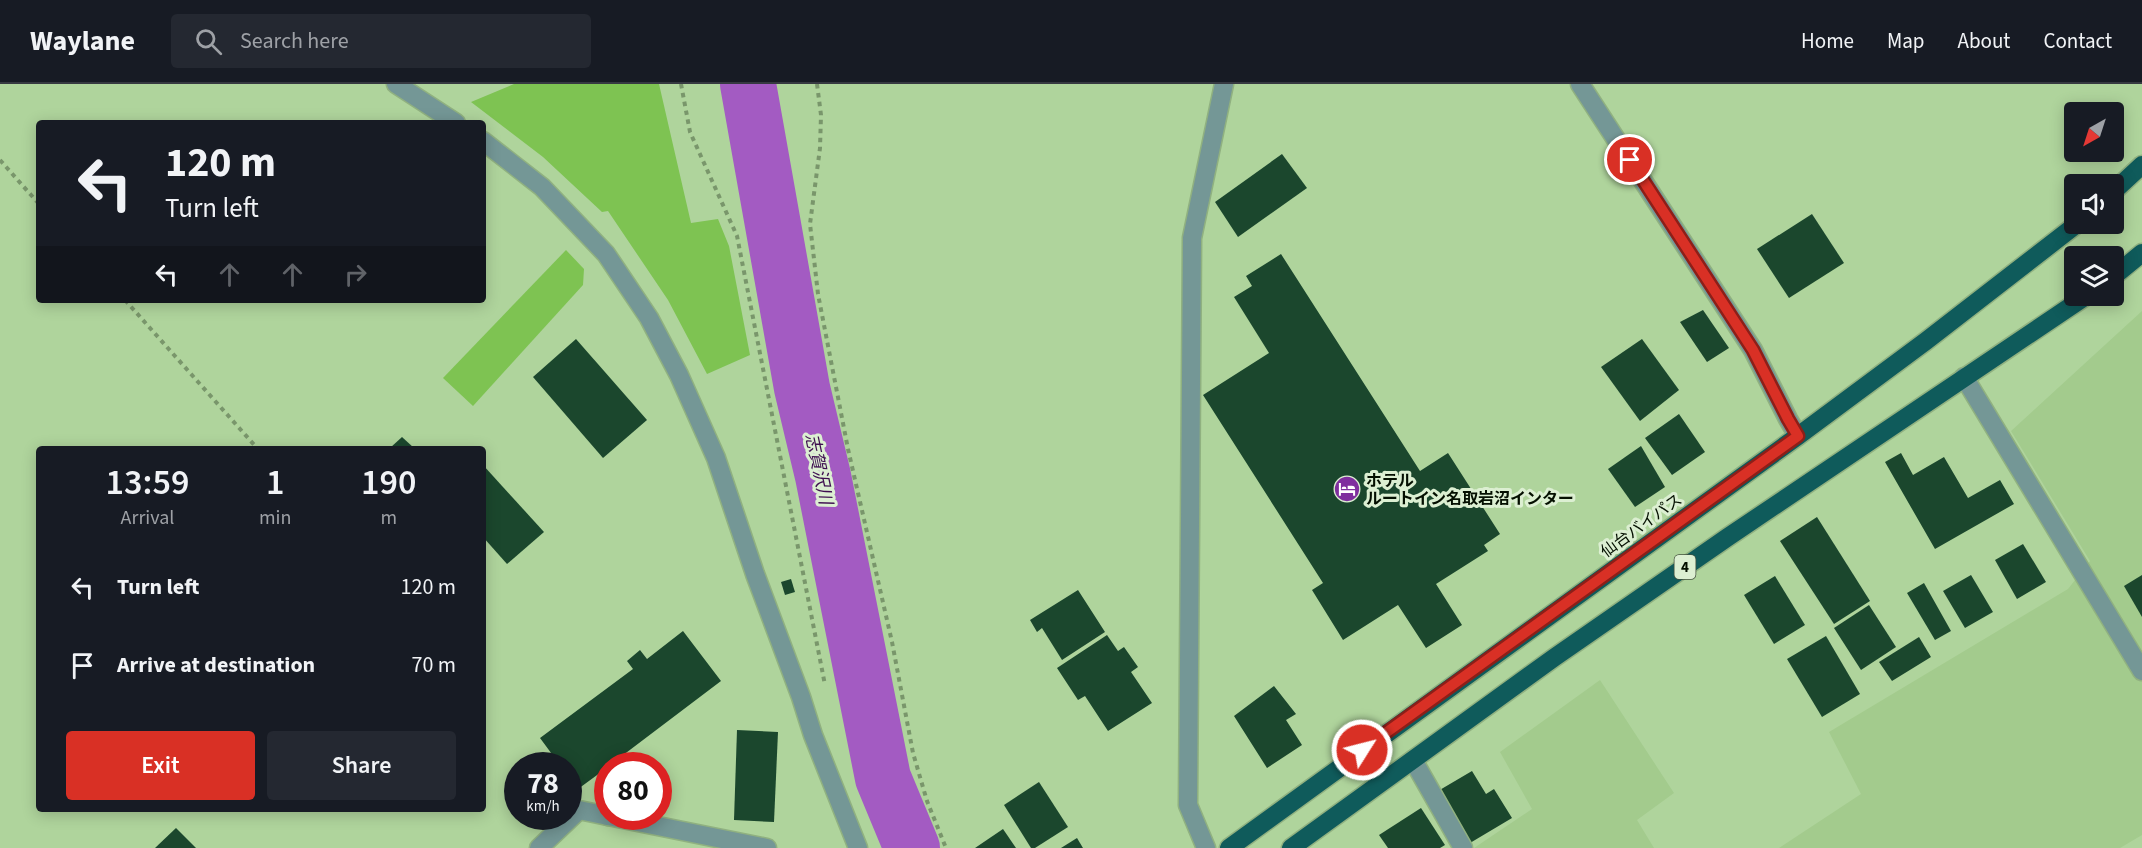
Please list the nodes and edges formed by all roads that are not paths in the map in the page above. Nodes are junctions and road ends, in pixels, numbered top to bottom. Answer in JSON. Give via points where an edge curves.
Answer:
{"nodes":[{"id":1,"x":396,"y":84,"type":"edge"},
{"id":2,"x":1224,"y":84,"type":"edge"},
{"id":3,"x":1580,"y":84,"type":"edge"},
{"id":4,"x":451,"y":120,"type":"edge"},
{"id":5,"x":486,"y":143,"type":"edge"},
{"id":6,"x":2142,"y":165,"type":"edge"},
{"id":7,"x":2124,"y":182,"type":"edge"},
{"id":8,"x":2064,"y":234,"type":"edge"},
{"id":9,"x":2142,"y":253,"type":"edge"},
{"id":10,"x":2124,"y":268,"type":"edge"},
{"id":11,"x":2071,"y":306,"type":"edge"},
{"id":12,"x":1964,"y":377,"type":"junction"},
{"id":13,"x":1798,"y":436,"type":"junction"},
{"id":14,"x":2142,"y":671,"type":"edge"},
{"id":15,"x":1413,"y":760,"type":"junction"},
{"id":16,"x":594,"y":813,"type":"edge"},
{"id":17,"x":672,"y":829,"type":"edge"},
{"id":18,"x":539,"y":848,"type":"edge"},
{"id":19,"x":767,"y":848,"type":"edge"},
{"id":20,"x":858,"y":848,"type":"edge"},
{"id":21,"x":1206,"y":848,"type":"edge"},
{"id":22,"x":1229,"y":848,"type":"edge"},
{"id":23,"x":1291,"y":848,"type":"edge"},
{"id":24,"x":1463,"y":848,"type":"edge"}],
"edges":[{"from":1,"to":4,"type":"street"},
{"from":2,"to":21,"type":"street","via":[[1192,238],[1188,805]]},
{"from":3,"to":13,"type":"street","via":[[1753,350]]},
{"from":5,"to":20,"type":"street","via":[[542,187],[606,254],[649,318],[716,458],[813,735]]},
{"from":6,"to":7,"type":"highway"},
{"from":8,"to":13,"type":"highway","name":"仙台バイパス","number":"4"},
{"from":9,"to":10,"type":"highway"},
{"from":11,"to":12,"type":"highway","number":"4"},
{"from":12,"to":14,"type":"street"},
{"from":12,"to":15,"type":"highway","number":"4","via":[[1555,657]]},
{"from":13,"to":22,"type":"highway","name":"仙台バイパス","number":"4"},
{"from":15,"to":23,"type":"highway","number":"4"},
{"from":15,"to":24,"type":"street"},
{"from":16,"to":18,"type":"street","via":[[579,810]]},
{"from":17,"to":19,"type":"street"}]}
